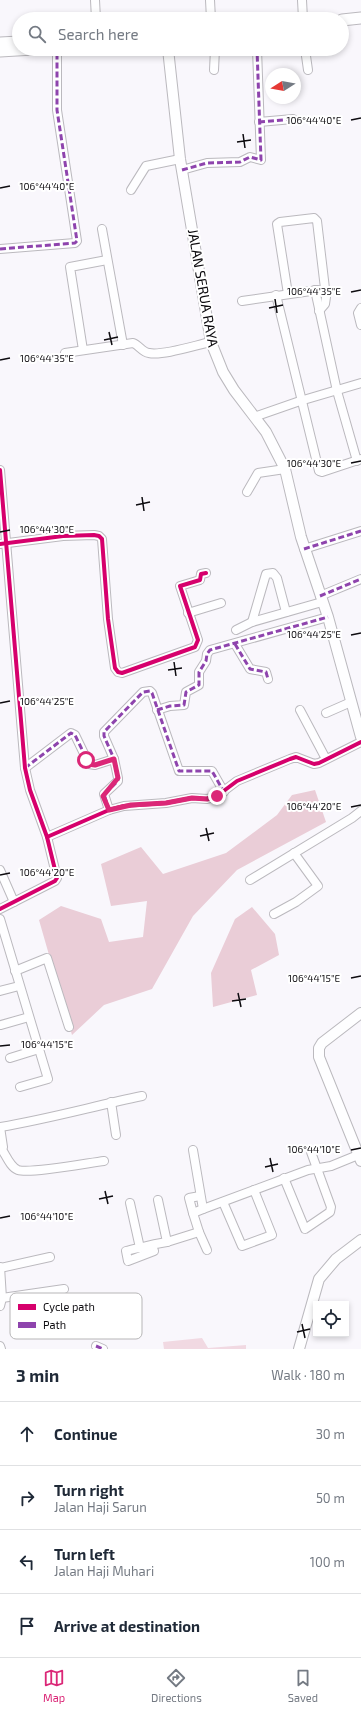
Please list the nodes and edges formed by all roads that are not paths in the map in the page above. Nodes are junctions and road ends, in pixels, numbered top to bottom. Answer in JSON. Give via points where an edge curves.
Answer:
{"nodes":[{"id":1,"x":96,"y":0,"type":"edge"},
{"id":2,"x":210,"y":0,"type":"edge"},
{"id":3,"x":302,"y":0,"type":"edge"},
{"id":4,"x":96,"y":12,"type":"edge"},
{"id":5,"x":211,"y":12,"type":"edge"},
{"id":6,"x":303,"y":12,"type":"edge"},
{"id":7,"x":361,"y":18,"type":"edge"},
{"id":8,"x":349,"y":19,"type":"edge"},
{"id":9,"x":361,"y":26,"type":"edge"},
{"id":10,"x":349,"y":27,"type":"edge"},
{"id":11,"x":12,"y":42,"type":"edge"},
{"id":12,"x":0,"y":43,"type":"edge"},
{"id":13,"x":12,"y":50,"type":"edge"},
{"id":14,"x":0,"y":51,"type":"edge"},
{"id":15,"x":57,"y":56,"type":"edge"},
{"id":16,"x":169,"y":56,"type":"edge"},
{"id":17,"x":214,"y":56,"type":"edge"},
{"id":18,"x":257,"y":56,"type":"edge"},
{"id":19,"x":306,"y":56,"type":"edge"},
{"id":20,"x":214,"y":70,"type":"dead end"},
{"id":21,"x":308,"y":70,"type":"dead end"},
{"id":22,"x":293,"y":119,"type":"dead end"},
{"id":23,"x":259,"y":122,"type":"junction"},
{"id":24,"x":180,"y":158,"type":"junction"},
{"id":25,"x":182,"y":170,"type":"junction"},
{"id":26,"x":131,"y":190,"type":"dead end"},
{"id":27,"x":102,"y":229,"type":"dead end"},
{"id":28,"x":0,"y":249,"type":"edge"},
{"id":29,"x":108,"y":260,"type":"junction"},
{"id":30,"x":326,"y":289,"type":"junction"},
{"id":31,"x":314,"y":290,"type":"junction"},
{"id":32,"x":288,"y":294,"type":"junction"},
{"id":33,"x":276,"y":295,"type":"junction"},
{"id":34,"x":242,"y":301,"type":"dead end"},
{"id":35,"x":361,"y":308,"type":"edge"},
{"id":36,"x":319,"y":311,"type":"junction"},
{"id":37,"x":361,"y":325,"type":"edge"},
{"id":38,"x":211,"y":342,"type":"junction"},
{"id":39,"x":123,"y":345,"type":"junction"},
{"id":40,"x":83,"y":350,"type":"junction"},
{"id":41,"x":65,"y":353,"type":"dead end"},
{"id":42,"x":361,"y":383,"type":"edge"},
{"id":43,"x":337,"y":391,"type":"junction"},
{"id":44,"x":300,"y":401,"type":"junction"},
{"id":45,"x":254,"y":417,"type":"junction"},
{"id":46,"x":359,"y":460,"type":"edge"},
{"id":47,"x":285,"y":469,"type":"junction"},
{"id":48,"x":0,"y":470,"type":"edge"},
{"id":49,"x":247,"y":492,"type":"dead end"},
{"id":50,"x":361,"y":531,"type":"edge"},
{"id":51,"x":3,"y":544,"type":"edge"},
{"id":52,"x":304,"y":549,"type":"junction"},
{"id":53,"x":206,"y":573,"type":"dead end"},
{"id":54,"x":361,"y":579,"type":"edge"},
{"id":55,"x":321,"y":599,"type":"junction"},
{"id":56,"x":220,"y":603,"type":"dead end"},
{"id":57,"x":286,"y":612,"type":"junction"},
{"id":58,"x":188,"y":613,"type":"junction"},
{"id":59,"x":328,"y":617,"type":"junction"},
{"id":60,"x":252,"y":622,"type":"junction"},
{"id":61,"x":236,"y":630,"type":"dead end"},
{"id":62,"x":197,"y":644,"type":"junction"},
{"id":63,"x":235,"y":644,"type":"junction"},
{"id":64,"x":208,"y":652,"type":"junction"},
{"id":65,"x":268,"y":678,"type":"dead end"},
{"id":66,"x":351,"y":702,"type":"junction"},
{"id":67,"x":157,"y":710,"type":"junction"},
{"id":68,"x":300,"y":710,"type":"dead end"},
{"id":69,"x":326,"y":713,"type":"dead end"},
{"id":70,"x":359,"y":724,"type":"edge"},
{"id":71,"x":361,"y":737,"type":"edge"},
{"id":72,"x":361,"y":742,"type":"edge"},
{"id":73,"x":114,"y":759,"type":"junction"},
{"id":74,"x":326,"y":759,"type":"junction"},
{"id":75,"x":25,"y":768,"type":"junction"},
{"id":76,"x":224,"y":792,"type":"junction"},
{"id":77,"x":109,"y":810,"type":"junction"},
{"id":78,"x":361,"y":811,"type":"edge"},
{"id":79,"x":47,"y":837,"type":"junction"},
{"id":80,"x":294,"y":853,"type":"junction"},
{"id":81,"x":0,"y":870,"type":"edge"},
{"id":82,"x":250,"y":880,"type":"dead end"},
{"id":83,"x":14,"y":902,"type":"junction"},
{"id":84,"x":0,"y":909,"type":"edge"},
{"id":85,"x":274,"y":914,"type":"dead end"},
{"id":86,"x":0,"y":918,"type":"edge"},
{"id":87,"x":15,"y":971,"type":"junction"},
{"id":88,"x":19,"y":986,"type":"junction"},
{"id":89,"x":0,"y":991,"type":"edge"},
{"id":90,"x":361,"y":1012,"type":"edge"},
{"id":91,"x":28,"y":1017,"type":"junction"},
{"id":92,"x":1,"y":1025,"type":"dead end"},
{"id":93,"x":69,"y":1027,"type":"dead end"},
{"id":94,"x":39,"y":1049,"type":"junction"},
{"id":95,"x":10,"y":1058,"type":"dead end"},
{"id":96,"x":20,"y":1087,"type":"dead end"},
{"id":97,"x":142,"y":1096,"type":"dead end"},
{"id":98,"x":111,"y":1102,"type":"junction"},
{"id":99,"x":0,"y":1127,"type":"edge"},
{"id":100,"x":116,"y":1135,"type":"dead end"},
{"id":101,"x":1,"y":1148,"type":"edge"},
{"id":102,"x":193,"y":1150,"type":"dead end"},
{"id":103,"x":311,"y":1152,"type":"dead end"},
{"id":104,"x":360,"y":1158,"type":"edge"},
{"id":105,"x":104,"y":1161,"type":"dead end"},
{"id":106,"x":317,"y":1169,"type":"junction"},
{"id":107,"x":284,"y":1178,"type":"junction"},
{"id":108,"x":254,"y":1190,"type":"junction"},
{"id":109,"x":200,"y":1196,"type":"junction"},
{"id":110,"x":158,"y":1200,"type":"dead end"},
{"id":111,"x":222,"y":1202,"type":"junction"},
{"id":112,"x":130,"y":1203,"type":"dead end"},
{"id":113,"x":202,"y":1209,"type":"junction"},
{"id":114,"x":193,"y":1213,"type":"junction"},
{"id":115,"x":199,"y":1232,"type":"junction"},
{"id":116,"x":361,"y":1240,"type":"edge"},
{"id":117,"x":167,"y":1242,"type":"junction"},
{"id":118,"x":152,"y":1245,"type":"junction"},
{"id":119,"x":140,"y":1248,"type":"junction"},
{"id":120,"x":207,"y":1250,"type":"dead end"},
{"id":121,"x":50,"y":1257,"type":"dead end"},
{"id":122,"x":0,"y":1268,"type":"edge"},
{"id":123,"x":64,"y":1289,"type":"dead end"},
{"id":124,"x":45,"y":1293,"type":"edge"},
{"id":125,"x":1,"y":1302,"type":"edge"},
{"id":126,"x":299,"y":1349,"type":"edge"}],
"edges":[{"from":1,"to":4,"type":"street"},
{"from":2,"to":5,"type":"street"},
{"from":3,"to":6,"type":"street"},
{"from":7,"to":8,"type":"highway"},
{"from":9,"to":10,"type":"highway"},
{"from":11,"to":12,"type":"highway"},
{"from":13,"to":14,"type":"highway"},
{"from":15,"to":28,"type":"street","via":[[58,110],[77,241]]},
{"from":16,"to":24,"type":"main road","name":"JALAN SERUA RAYA"},
{"from":17,"to":20,"type":"street"},
{"from":18,"to":23,"type":"street"},
{"from":19,"to":21,"type":"street"},
{"from":22,"to":23,"type":"street"},
{"from":23,"to":25,"type":"street","via":[[261,160],[250,157],[240,162],[207,162]]},
{"from":24,"to":25,"type":"main road","name":"JALAN SERUA RAYA"},
{"from":24,"to":26,"type":"street","via":[[146,166]]},
{"from":25,"to":38,"type":"main road","name":"JALAN SERUA RAYA"},
{"from":27,"to":29,"type":"street"},
{"from":29,"to":39,"type":"street"},
{"from":29,"to":40,"type":"street","via":[[70,267]]},
{"from":30,"to":31,"type":"street"},
{"from":30,"to":32,"type":"street","via":[[316,219],[280,222],[277,224]]},
{"from":30,"to":36,"type":"street","via":[[326,304]]},
{"from":31,"to":32,"type":"street"},
{"from":31,"to":36,"type":"street"},
{"from":32,"to":33,"type":"street"},
{"from":33,"to":34,"type":"street"},
{"from":33,"to":44,"type":"street"},
{"from":35,"to":37,"type":"street","via":[[358,313]]},
{"from":36,"to":43,"type":"street"},
{"from":38,"to":39,"type":"street","via":[[151,354],[136,344]]},
{"from":38,"to":45,"type":"main road","name":"JALAN SERUA RAYA","via":[[223,372]]},
{"from":39,"to":40,"type":"street"},
{"from":40,"to":41,"type":"street"},
{"from":42,"to":43,"type":"street"},
{"from":43,"to":44,"type":"street"},
{"from":43,"to":46,"type":"street"},
{"from":44,"to":45,"type":"street"},
{"from":44,"to":46,"type":"street","via":[[319,471]]},
{"from":45,"to":47,"type":"main road","name":"JALAN SERUA RAYA","via":[[272,442]]},
{"from":47,"to":49,"type":"street","via":[[258,473]]},
{"from":47,"to":52,"type":"main road","name":"JALAN SERUA RAYA"},
{"from":48,"to":51,"type":"street"},
{"from":50,"to":52,"type":"street"},
{"from":51,"to":62,"type":"street","via":[[63,536],[94,535],[102,539],[111,642],[115,668],[118,672],[133,670],[195,647]]},
{"from":51,"to":75,"type":"street"},
{"from":52,"to":55,"type":"main road","name":"JALAN SERUA RAYA"},
{"from":53,"to":58,"type":"street","via":[[201,574],[200,580],[180,586]]},
{"from":54,"to":55,"type":"street"},
{"from":55,"to":57,"type":"street"},
{"from":55,"to":59,"type":"main road","name":"JALAN SERUA RAYA"},
{"from":56,"to":58,"type":"street"},
{"from":57,"to":60,"type":"street"},
{"from":57,"to":60,"type":"street","via":[[277,578],[273,573],[269,573],[265,575]]},
{"from":58,"to":62,"type":"street","via":[[198,640]]},
{"from":59,"to":63,"type":"street"},
{"from":59,"to":66,"type":"main road","name":"JALAN SERUA RAYA"},
{"from":60,"to":61,"type":"street"},
{"from":62,"to":64,"type":"street"},
{"from":63,"to":64,"type":"street"},
{"from":63,"to":65,"type":"street","via":[[250,669],[264,671]]},
{"from":64,"to":67,"type":"street","via":[[199,672],[199,685],[186,692],[184,704]]},
{"from":66,"to":69,"type":"street"},
{"from":66,"to":70,"type":"main road","name":"JALAN SERUA RAYA"},
{"from":67,"to":73,"type":"street","via":[[152,693],[147,690],[104,732]]},
{"from":67,"to":76,"type":"street","via":[[180,771],[212,771]]},
{"from":68,"to":74,"type":"street"},
{"from":70,"to":71,"type":"main road","name":"JALAN SERUA RAYA"},
{"from":72,"to":74,"type":"street"},
{"from":73,"to":75,"type":"street","via":[[95,765],[88,764],[75,735],[71,732]]},
{"from":73,"to":77,"type":"street","via":[[118,778],[103,796]]},
{"from":74,"to":76,"type":"street","via":[[314,764],[300,758],[290,759],[237,780]]},
{"from":75,"to":79,"type":"street"},
{"from":76,"to":77,"type":"street","via":[[207,799],[192,798]]},
{"from":77,"to":79,"type":"street"},
{"from":78,"to":80,"type":"street"},
{"from":79,"to":83,"type":"street","via":[[56,873],[55,881]]},
{"from":80,"to":82,"type":"street"},
{"from":80,"to":85,"type":"street","via":[[318,886]]},
{"from":81,"to":83,"type":"street"},
{"from":83,"to":84,"type":"street"},
{"from":86,"to":87,"type":"street"},
{"from":87,"to":88,"type":"street"},
{"from":87,"to":93,"type":"street","via":[[47,958]]},
{"from":88,"to":89,"type":"street"},
{"from":88,"to":91,"type":"street"},
{"from":90,"to":104,"type":"main road","via":[[319,1048],[319,1057]]},
{"from":91,"to":92,"type":"street"},
{"from":91,"to":94,"type":"street"},
{"from":94,"to":95,"type":"street"},
{"from":94,"to":96,"type":"street","via":[[48,1079]]},
{"from":97,"to":98,"type":"street"},
{"from":98,"to":99,"type":"street"},
{"from":98,"to":100,"type":"street"},
{"from":99,"to":101,"type":"street","via":[[3,1142]]},
{"from":101,"to":105,"type":"street","via":[[14,1167],[20,1170],[40,1170]]},
{"from":102,"to":109,"type":"street"},
{"from":103,"to":106,"type":"street"},
{"from":104,"to":106,"type":"street"},
{"from":106,"to":107,"type":"street"},
{"from":106,"to":107,"type":"street","via":[[331,1206],[330,1212],[305,1229]]},
{"from":107,"to":108,"type":"street"},
{"from":108,"to":111,"type":"street"},
{"from":108,"to":111,"type":"street","via":[[272,1235],[242,1246]]},
{"from":109,"to":113,"type":"street"},
{"from":109,"to":114,"type":"street","via":[[189,1198]]},
{"from":110,"to":117,"type":"street"},
{"from":111,"to":113,"type":"street"},
{"from":112,"to":119,"type":"street"},
{"from":113,"to":114,"type":"street"},
{"from":114,"to":115,"type":"street"},
{"from":115,"to":117,"type":"street"},
{"from":115,"to":120,"type":"street"},
{"from":116,"to":126,"type":"main road","via":[[336,1259],[319,1279]]},
{"from":117,"to":118,"type":"street"},
{"from":118,"to":119,"type":"street"},
{"from":118,"to":119,"type":"street","via":[[154,1251],[128,1261],[126,1251]]},
{"from":121,"to":122,"type":"street"},
{"from":122,"to":125,"type":"street"},
{"from":123,"to":124,"type":"street"}]}
